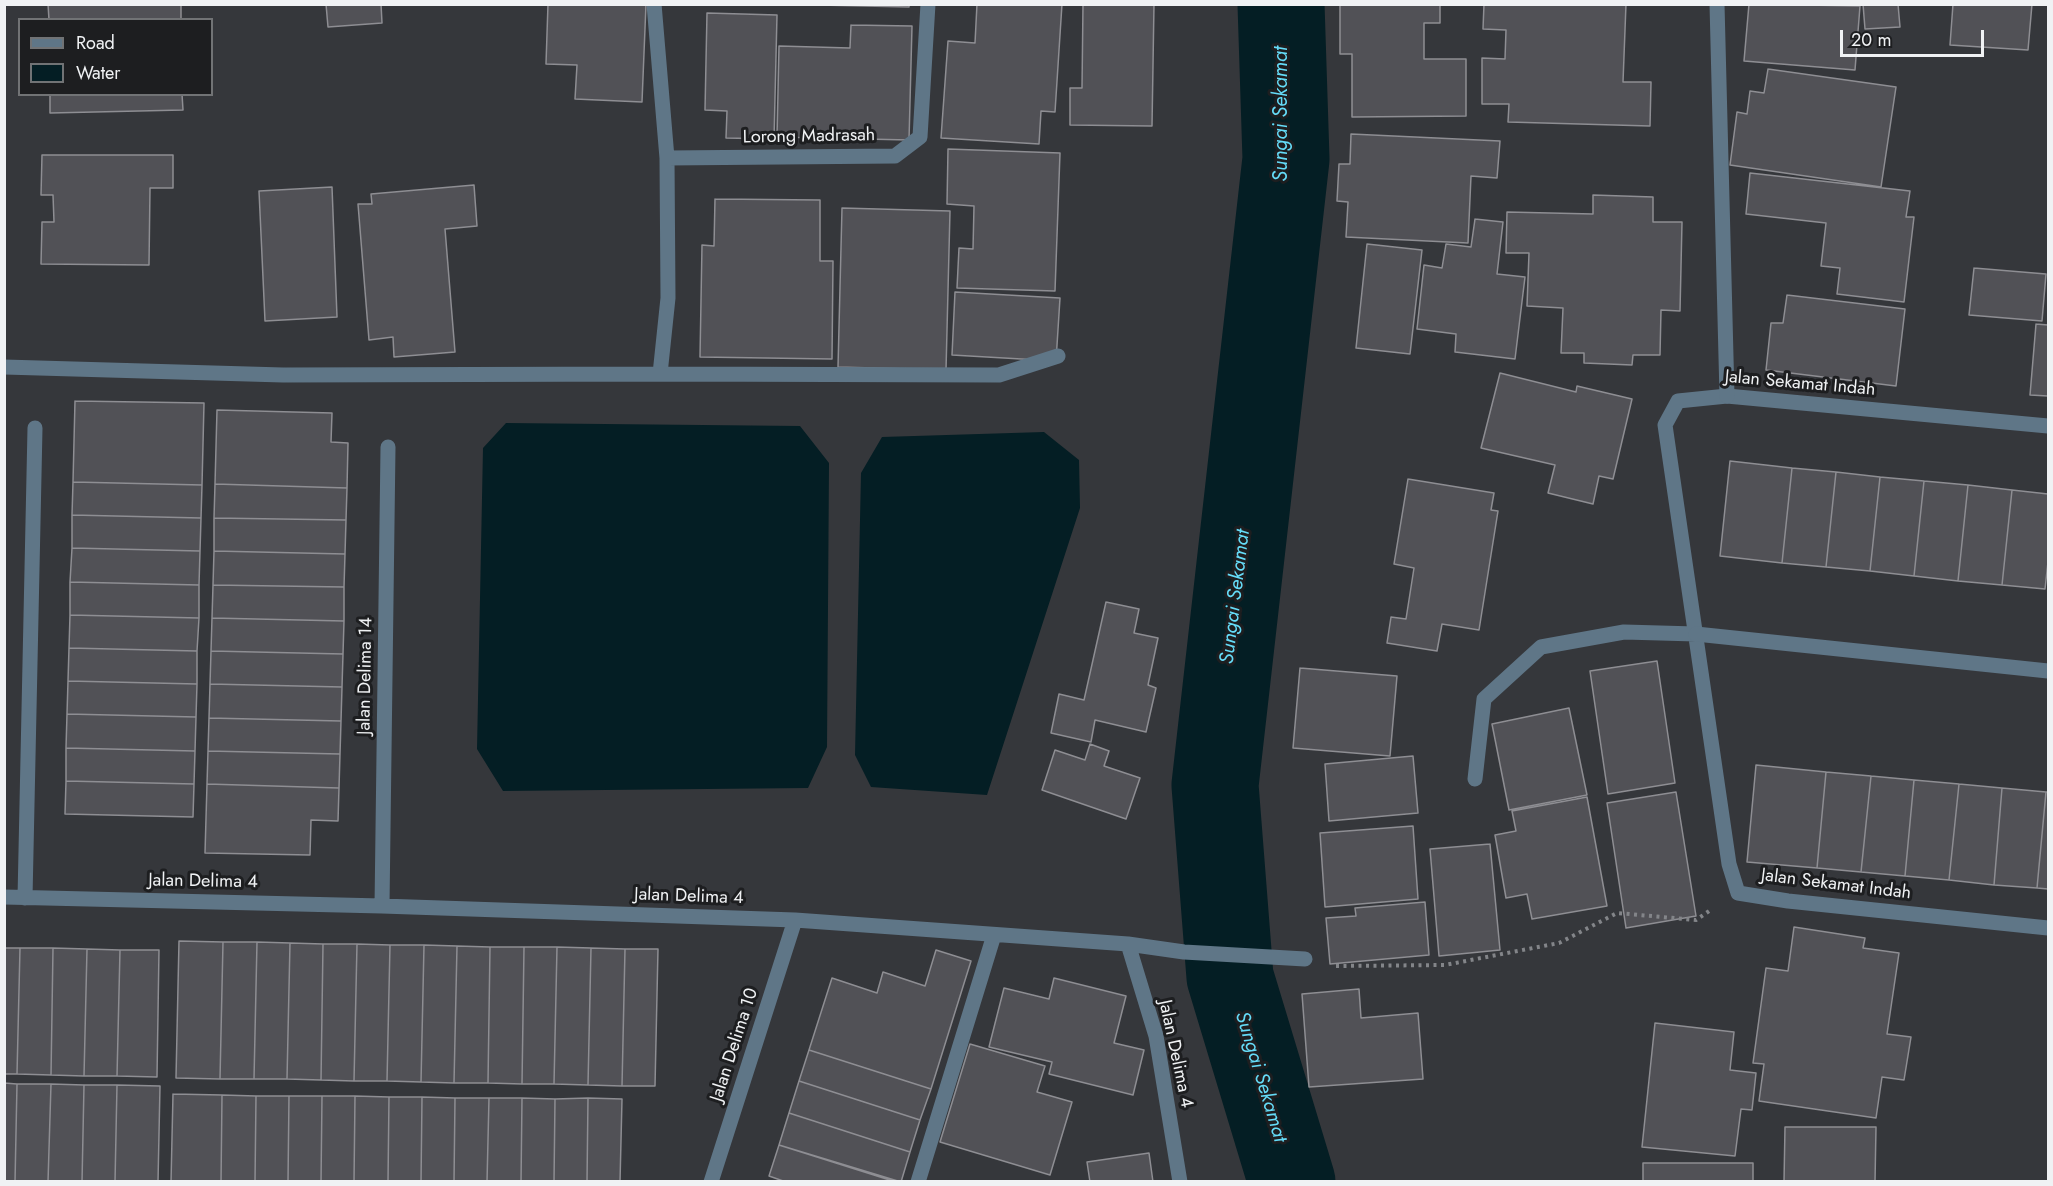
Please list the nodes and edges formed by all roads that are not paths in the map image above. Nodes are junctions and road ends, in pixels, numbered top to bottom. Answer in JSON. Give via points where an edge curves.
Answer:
{"nodes":[{"id":1,"x":654,"y":4,"type":"edge"},
{"id":2,"x":928,"y":4,"type":"edge"},
{"id":3,"x":1718,"y":4,"type":"edge"},
{"id":4,"x":667,"y":158,"type":"junction"},
{"id":5,"x":1058,"y":356,"type":"dead end"},
{"id":6,"x":4,"y":367,"type":"edge"},
{"id":7,"x":660,"y":374,"type":"junction"},
{"id":8,"x":1727,"y":396,"type":"junction"},
{"id":9,"x":2049,"y":426,"type":"edge"},
{"id":10,"x":35,"y":428,"type":"dead end"},
{"id":11,"x":388,"y":447,"type":"dead end"},
{"id":12,"x":1696,"y":634,"type":"junction"},
{"id":13,"x":2049,"y":670,"type":"edge"},
{"id":14,"x":1475,"y":779,"type":"dead end"},
{"id":15,"x":4,"y":897,"type":"edge"},
{"id":16,"x":25,"y":898,"type":"junction"},
{"id":17,"x":382,"y":906,"type":"junction"},
{"id":18,"x":795,"y":920,"type":"junction"},
{"id":19,"x":2049,"y":928,"type":"edge"},
{"id":20,"x":994,"y":934,"type":"junction"},
{"id":21,"x":1128,"y":944,"type":"junction"},
{"id":22,"x":1305,"y":959,"type":"road end"},
{"id":23,"x":711,"y":1182,"type":"edge"},
{"id":24,"x":918,"y":1182,"type":"edge"},
{"id":25,"x":1180,"y":1182,"type":"edge"}],
"edges":[{"from":1,"to":4,"type":"street"},
{"from":2,"to":4,"type":"street","name":"Lorong Madrasah","via":[[920,137],[895,156]]},
{"from":3,"to":8,"type":"street"},
{"from":4,"to":7,"type":"street","via":[[668,298]]},
{"from":5,"to":7,"type":"street","via":[[999,375]]},
{"from":6,"to":7,"type":"street","via":[[283,375]]},
{"from":8,"to":9,"type":"street","name":"Jalan Sekamat Indah"},
{"from":8,"to":12,"type":"street","name":"Jalan Sekamat Indah","via":[[1678,401],[1665,425]]},
{"from":10,"to":16,"type":"street"},
{"from":11,"to":17,"type":"street","name":"Jalan Delima 14"},
{"from":12,"to":13,"type":"street"},
{"from":12,"to":14,"type":"street","via":[[1624,632],[1541,647],[1484,699]]},
{"from":12,"to":19,"type":"street","name":"Jalan Sekamat Indah","via":[[1729,864],[1738,892],[1788,901]]},
{"from":15,"to":16,"type":"street","name":"Jalan Delima 4"},
{"from":16,"to":17,"type":"street","name":"Jalan Delima 4"},
{"from":17,"to":18,"type":"street","name":"Jalan Delima 4"},
{"from":18,"to":20,"type":"street","name":"Jalan Delima 4"},
{"from":18,"to":23,"type":"street","name":"Jalan Delima 10"},
{"from":20,"to":21,"type":"street","name":"Jalan Delima 4"},
{"from":20,"to":24,"type":"street"},
{"from":21,"to":22,"type":"street","via":[[1184,952]]},
{"from":21,"to":25,"type":"street","name":"Jalan Delima 4","via":[[1156,1036]]}]}
